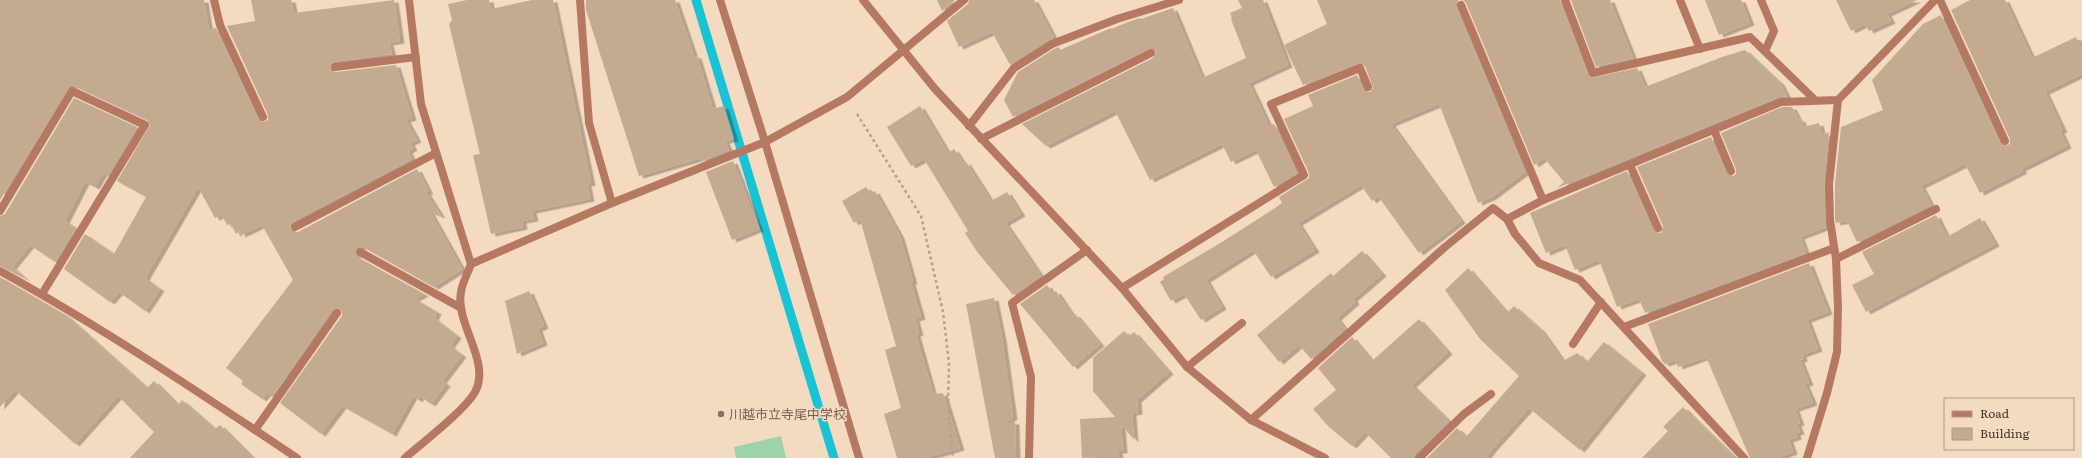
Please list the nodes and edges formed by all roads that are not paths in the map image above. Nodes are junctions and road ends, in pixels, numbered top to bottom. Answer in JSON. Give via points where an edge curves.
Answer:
{"nodes":[{"id":1,"x":214,"y":0,"type":"edge"},
{"id":2,"x":409,"y":0,"type":"edge"},
{"id":3,"x":580,"y":0,"type":"edge"},
{"id":4,"x":720,"y":0,"type":"edge"},
{"id":5,"x":863,"y":0,"type":"edge"},
{"id":6,"x":964,"y":0,"type":"edge"},
{"id":7,"x":1179,"y":0,"type":"edge"},
{"id":8,"x":1565,"y":0,"type":"edge"},
{"id":9,"x":1680,"y":0,"type":"edge"},
{"id":10,"x":1761,"y":0,"type":"edge"},
{"id":11,"x":1935,"y":0,"type":"edge"},
{"id":12,"x":1940,"y":0,"type":"edge"},
{"id":13,"x":1461,"y":5,"type":"dead end"},
{"id":14,"x":1700,"y":48,"type":"junction"},
{"id":15,"x":904,"y":51,"type":"junction"},
{"id":16,"x":1765,"y":51,"type":"junction"},
{"id":17,"x":1151,"y":53,"type":"dead end"},
{"id":18,"x":416,"y":57,"type":"junction"},
{"id":19,"x":335,"y":67,"type":"dead end"},
{"id":20,"x":1368,"y":87,"type":"dead end"},
{"id":21,"x":1815,"y":100,"type":"junction"},
{"id":22,"x":1838,"y":100,"type":"junction"},
{"id":23,"x":263,"y":117,"type":"dead end"},
{"id":24,"x":968,"y":126,"type":"junction"},
{"id":25,"x":1714,"y":130,"type":"junction"},
{"id":26,"x":981,"y":139,"type":"junction"},
{"id":27,"x":2005,"y":141,"type":"dead end"},
{"id":28,"x":765,"y":142,"type":"junction"},
{"id":29,"x":436,"y":153,"type":"junction"},
{"id":30,"x":1630,"y":164,"type":"junction"},
{"id":31,"x":1731,"y":171,"type":"dead end"},
{"id":32,"x":1543,"y":200,"type":"junction"},
{"id":33,"x":612,"y":203,"type":"junction"},
{"id":34,"x":1936,"y":209,"type":"dead end"},
{"id":35,"x":0,"y":211,"type":"edge"},
{"id":36,"x":1507,"y":219,"type":"junction"},
{"id":37,"x":295,"y":227,"type":"dead end"},
{"id":38,"x":1658,"y":228,"type":"dead end"},
{"id":39,"x":1834,"y":248,"type":"junction"},
{"id":40,"x":1087,"y":250,"type":"junction"},
{"id":41,"x":360,"y":252,"type":"dead end"},
{"id":42,"x":1836,"y":259,"type":"junction"},
{"id":43,"x":471,"y":264,"type":"junction"},
{"id":44,"x":0,"y":272,"type":"edge"},
{"id":45,"x":1122,"y":288,"type":"junction"},
{"id":46,"x":42,"y":294,"type":"junction"},
{"id":47,"x":1601,"y":302,"type":"junction"},
{"id":48,"x":461,"y":308,"type":"junction"},
{"id":49,"x":337,"y":314,"type":"dead end"},
{"id":50,"x":1242,"y":324,"type":"dead end"},
{"id":51,"x":1624,"y":327,"type":"junction"},
{"id":52,"x":1572,"y":344,"type":"dead end"},
{"id":53,"x":1187,"y":367,"type":"junction"},
{"id":54,"x":1491,"y":394,"type":"dead end"},
{"id":55,"x":1252,"y":420,"type":"junction"},
{"id":56,"x":255,"y":430,"type":"junction"},
{"id":57,"x":297,"y":458,"type":"edge"},
{"id":58,"x":406,"y":458,"type":"edge"},
{"id":59,"x":859,"y":458,"type":"edge"},
{"id":60,"x":1029,"y":458,"type":"edge"},
{"id":61,"x":1325,"y":458,"type":"edge"},
{"id":62,"x":1419,"y":458,"type":"edge"},
{"id":63,"x":1744,"y":458,"type":"edge"},
{"id":64,"x":1807,"y":458,"type":"edge"}],
"edges":[{"from":1,"to":23,"type":"street","via":[[220,25]]},
{"from":2,"to":18,"type":"street"},
{"from":3,"to":33,"type":"street","via":[[589,123]]},
{"from":4,"to":28,"type":"street"},
{"from":5,"to":15,"type":"street"},
{"from":6,"to":15,"type":"street"},
{"from":7,"to":24,"type":"street","via":[[1117,19],[1052,44],[1014,68]]},
{"from":8,"to":14,"type":"street","via":[[1594,73]]},
{"from":9,"to":14,"type":"street"},
{"from":10,"to":16,"type":"street","via":[[1774,31]]},
{"from":11,"to":22,"type":"street"},
{"from":12,"to":27,"type":"street"},
{"from":13,"to":32,"type":"street"},
{"from":14,"to":16,"type":"street","via":[[1750,37]]},
{"from":15,"to":24,"type":"street"},
{"from":15,"to":28,"type":"street","via":[[847,97]]},
{"from":16,"to":21,"type":"street"},
{"from":17,"to":26,"type":"street"},
{"from":18,"to":19,"type":"street"},
{"from":18,"to":29,"type":"street","via":[[421,104]]},
{"from":20,"to":45,"type":"street","via":[[1360,68],[1271,104],[1304,175]]},
{"from":21,"to":22,"type":"street"},
{"from":21,"to":25,"type":"street","via":[[1781,102]]},
{"from":22,"to":39,"type":"street","via":[[1829,184]]},
{"from":24,"to":26,"type":"street"},
{"from":25,"to":30,"type":"street"},
{"from":25,"to":31,"type":"street"},
{"from":26,"to":40,"type":"street"},
{"from":28,"to":33,"type":"street"},
{"from":28,"to":59,"type":"street"},
{"from":29,"to":37,"type":"street"},
{"from":29,"to":43,"type":"street"},
{"from":30,"to":32,"type":"street"},
{"from":30,"to":38,"type":"street"},
{"from":32,"to":36,"type":"street"},
{"from":33,"to":43,"type":"street"},
{"from":34,"to":42,"type":"street"},
{"from":35,"to":46,"type":"street","via":[[72,91],[145,125]]},
{"from":36,"to":47,"type":"street","via":[[1515,234],[1539,263],[1580,280]]},
{"from":36,"to":55,"type":"street","via":[[1493,208],[1445,247]]},
{"from":39,"to":42,"type":"street"},
{"from":39,"to":51,"type":"street"},
{"from":40,"to":45,"type":"street"},
{"from":40,"to":60,"type":"street","via":[[1012,303],[1031,377]]},
{"from":41,"to":48,"type":"street"},
{"from":42,"to":64,"type":"street","via":[[1837,352]]},
{"from":43,"to":48,"type":"street","via":[[460,293]]},
{"from":44,"to":46,"type":"street"},
{"from":45,"to":53,"type":"street"},
{"from":46,"to":56,"type":"street","via":[[170,372]]},
{"from":47,"to":51,"type":"street"},
{"from":47,"to":52,"type":"street"},
{"from":48,"to":58,"type":"street","via":[[480,371],[476,390],[458,412]]},
{"from":49,"to":56,"type":"street"},
{"from":50,"to":53,"type":"street"},
{"from":51,"to":63,"type":"street"},
{"from":53,"to":55,"type":"street"},
{"from":54,"to":62,"type":"street","via":[[1464,414]]},
{"from":55,"to":61,"type":"street"},
{"from":56,"to":57,"type":"street"}]}
